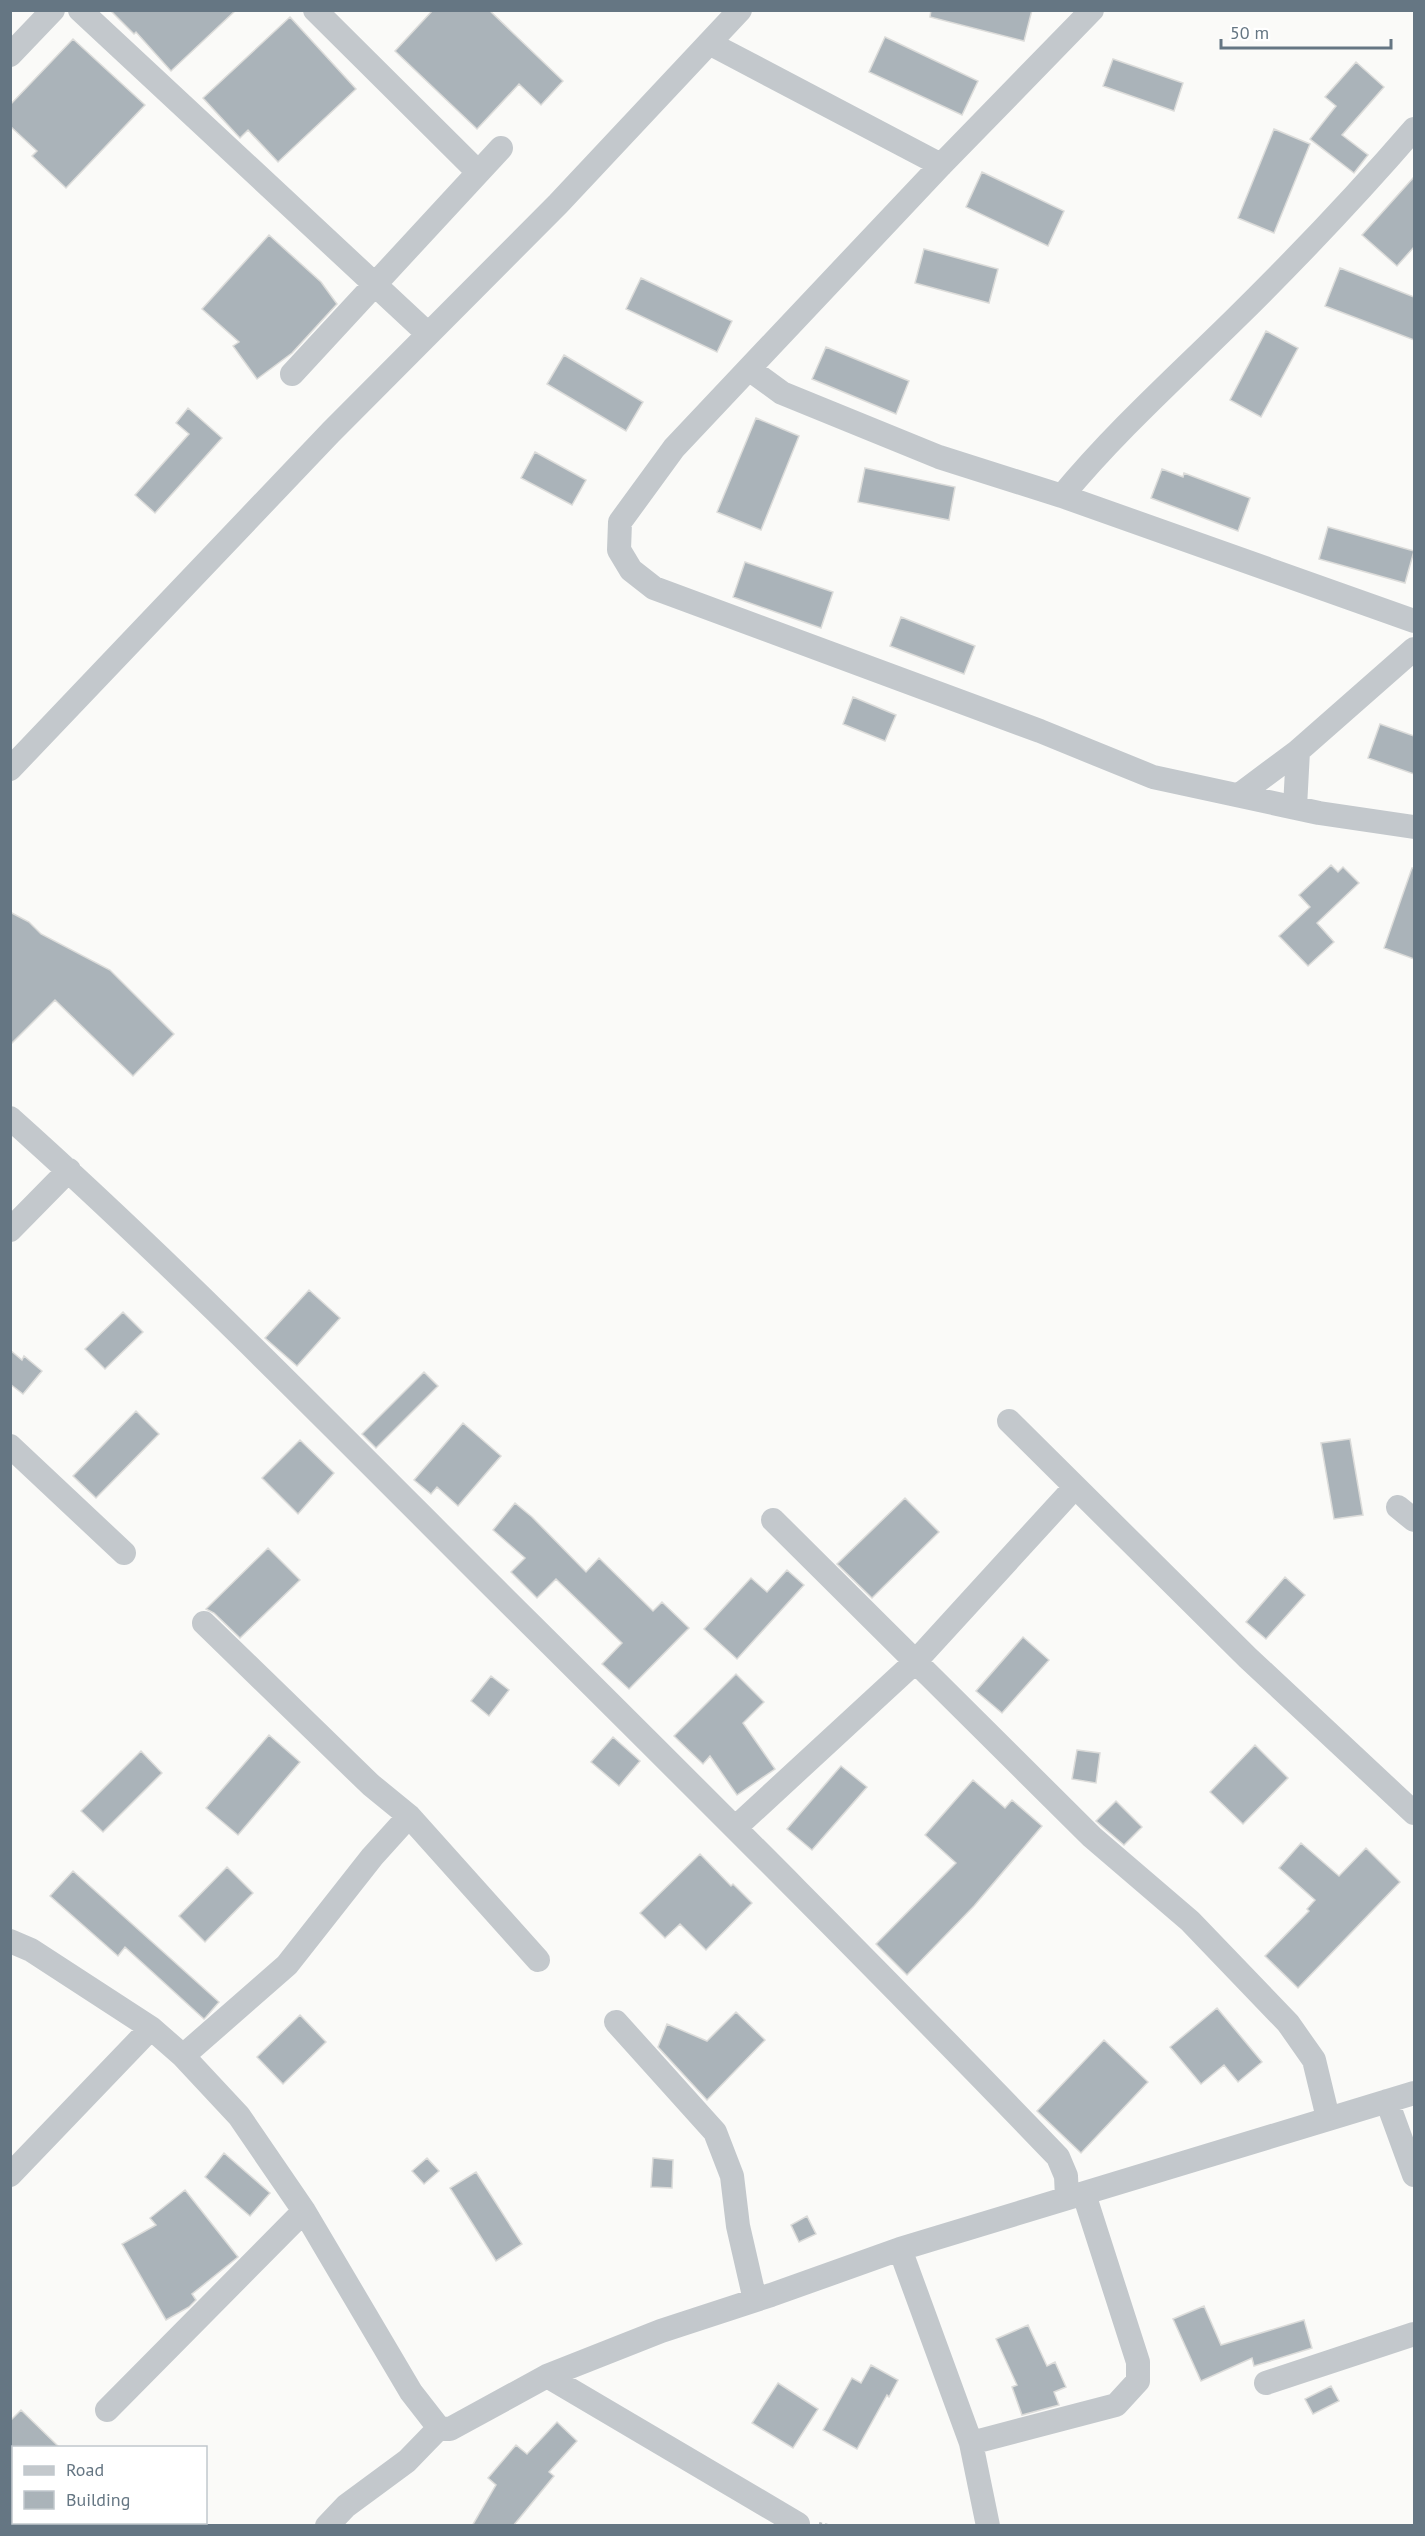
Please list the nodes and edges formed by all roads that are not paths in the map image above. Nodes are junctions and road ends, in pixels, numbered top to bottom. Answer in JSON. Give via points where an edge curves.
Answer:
{"nodes":[{"id":1,"x":53,"y":10,"type":"edge"},
{"id":2,"x":80,"y":10,"type":"edge"},
{"id":3,"x":315,"y":10,"type":"edge"},
{"id":4,"x":740,"y":10,"type":"edge"},
{"id":5,"x":1092,"y":10,"type":"edge"},
{"id":6,"x":709,"y":43,"type":"junction"},
{"id":7,"x":10,"y":55,"type":"edge"},
{"id":8,"x":1414,"y":129,"type":"edge"},
{"id":9,"x":501,"y":148,"type":"dead end"},
{"id":10,"x":941,"y":165,"type":"junction"},
{"id":11,"x":477,"y":171,"type":"junction"},
{"id":12,"x":375,"y":287,"type":"junction"},
{"id":13,"x":428,"y":334,"type":"junction"},
{"id":14,"x":749,"y":369,"type":"junction"},
{"id":15,"x":292,"y":374,"type":"dead end"},
{"id":16,"x":1062,"y":496,"type":"junction"},
{"id":17,"x":1414,"y":621,"type":"edge"},
{"id":18,"x":1414,"y":649,"type":"edge"},
{"id":19,"x":1298,"y":751,"type":"junction"},
{"id":20,"x":10,"y":769,"type":"edge"},
{"id":21,"x":1239,"y":795,"type":"junction"},
{"id":22,"x":1295,"y":807,"type":"junction"},
{"id":23,"x":1414,"y":827,"type":"edge"},
{"id":24,"x":10,"y":1118,"type":"edge"},
{"id":25,"x":69,"y":1170,"type":"junction"},
{"id":26,"x":10,"y":1230,"type":"edge"},
{"id":27,"x":1009,"y":1421,"type":"dead end"},
{"id":28,"x":10,"y":1446,"type":"edge"},
{"id":29,"x":1075,"y":1487,"type":"junction"},
{"id":30,"x":772,"y":1520,"type":"dead end"},
{"id":31,"x":124,"y":1553,"type":"dead end"},
{"id":32,"x":204,"y":1623,"type":"dead end"},
{"id":33,"x":915,"y":1662,"type":"junction"},
{"id":34,"x":1414,"y":1813,"type":"edge"},
{"id":35,"x":409,"y":1816,"type":"junction"},
{"id":36,"x":735,"y":1828,"type":"junction"},
{"id":37,"x":10,"y":1941,"type":"edge"},
{"id":38,"x":538,"y":1960,"type":"dead end"},
{"id":39,"x":616,"y":2022,"type":"dead end"},
{"id":40,"x":151,"y":2028,"type":"junction"},
{"id":41,"x":183,"y":2056,"type":"junction"},
{"id":42,"x":1414,"y":2093,"type":"edge"},
{"id":43,"x":1387,"y":2101,"type":"junction"},
{"id":44,"x":1328,"y":2118,"type":"junction"},
{"id":45,"x":10,"y":2175,"type":"edge"},
{"id":46,"x":1414,"y":2175,"type":"edge"},
{"id":47,"x":1076,"y":2196,"type":"junction"},
{"id":48,"x":304,"y":2211,"type":"junction"},
{"id":49,"x":900,"y":2249,"type":"junction"},
{"id":50,"x":755,"y":2300,"type":"junction"},
{"id":51,"x":1414,"y":2334,"type":"edge"},
{"id":52,"x":547,"y":2376,"type":"junction"},
{"id":53,"x":1266,"y":2383,"type":"dead end"},
{"id":54,"x":107,"y":2410,"type":"dead end"},
{"id":55,"x":439,"y":2428,"type":"junction"},
{"id":56,"x":971,"y":2443,"type":"junction"},
{"id":57,"x":333,"y":2524,"type":"edge"},
{"id":58,"x":798,"y":2524,"type":"edge"},
{"id":59,"x":988,"y":2526,"type":"edge"}],
"edges":[{"from":1,"to":7,"type":"street"},
{"from":2,"to":12,"type":"street"},
{"from":3,"to":11,"type":"street"},
{"from":4,"to":6,"type":"street"},
{"from":5,"to":10,"type":"street"},
{"from":6,"to":10,"type":"street"},
{"from":6,"to":13,"type":"street","via":[[558,204]]},
{"from":8,"to":16,"type":"street","via":[[1243,311],[1094,457]]},
{"from":9,"to":11,"type":"street"},
{"from":10,"to":14,"type":"street"},
{"from":11,"to":12,"type":"street"},
{"from":12,"to":13,"type":"street"},
{"from":12,"to":15,"type":"street"},
{"from":13,"to":20,"type":"street"},
{"from":14,"to":16,"type":"street","via":[[782,393],[939,457]]},
{"from":14,"to":21,"type":"street","via":[[674,448],[620,522],[619,550],[631,570],[654,588],[1040,730],[1153,777]]},
{"from":16,"to":17,"type":"street"},
{"from":18,"to":19,"type":"street"},
{"from":19,"to":21,"type":"street"},
{"from":19,"to":22,"type":"street"},
{"from":21,"to":22,"type":"street"},
{"from":22,"to":23,"type":"street"},
{"from":24,"to":25,"type":"street"},
{"from":25,"to":26,"type":"street"},
{"from":25,"to":36,"type":"street"},
{"from":27,"to":29,"type":"street"},
{"from":28,"to":31,"type":"street"},
{"from":29,"to":33,"type":"street"},
{"from":29,"to":34,"type":"street","via":[[1248,1658]]},
{"from":30,"to":33,"type":"street"},
{"from":32,"to":35,"type":"street","via":[[371,1785]]},
{"from":33,"to":36,"type":"street"},
{"from":33,"to":44,"type":"street","via":[[1092,1837],[1190,1921],[1288,2024],[1314,2060]]},
{"from":35,"to":38,"type":"street"},
{"from":35,"to":41,"type":"street","via":[[287,1965]]},
{"from":36,"to":47,"type":"street","via":[[1058,2157]]},
{"from":37,"to":40,"type":"street","via":[[42,1956]]},
{"from":39,"to":50,"type":"street","via":[[715,2132],[732,2176],[738,2226]]},
{"from":40,"to":41,"type":"street"},
{"from":40,"to":45,"type":"street"},
{"from":41,"to":48,"type":"street","via":[[239,2116]]},
{"from":42,"to":43,"type":"street"},
{"from":43,"to":44,"type":"street"},
{"from":43,"to":46,"type":"street"},
{"from":44,"to":47,"type":"street"},
{"from":47,"to":49,"type":"street"},
{"from":47,"to":56,"type":"street","via":[[1138,2361],[1138,2381],[1116,2405]]},
{"from":48,"to":54,"type":"street"},
{"from":48,"to":55,"type":"street","via":[[411,2392]]},
{"from":49,"to":50,"type":"street"},
{"from":49,"to":56,"type":"street"},
{"from":50,"to":52,"type":"street","via":[[661,2331]]},
{"from":51,"to":53,"type":"street"},
{"from":52,"to":55,"type":"street","via":[[450,2429]]},
{"from":52,"to":58,"type":"street"},
{"from":55,"to":57,"type":"street","via":[[407,2461],[346,2506]]},
{"from":56,"to":59,"type":"street"}]}
